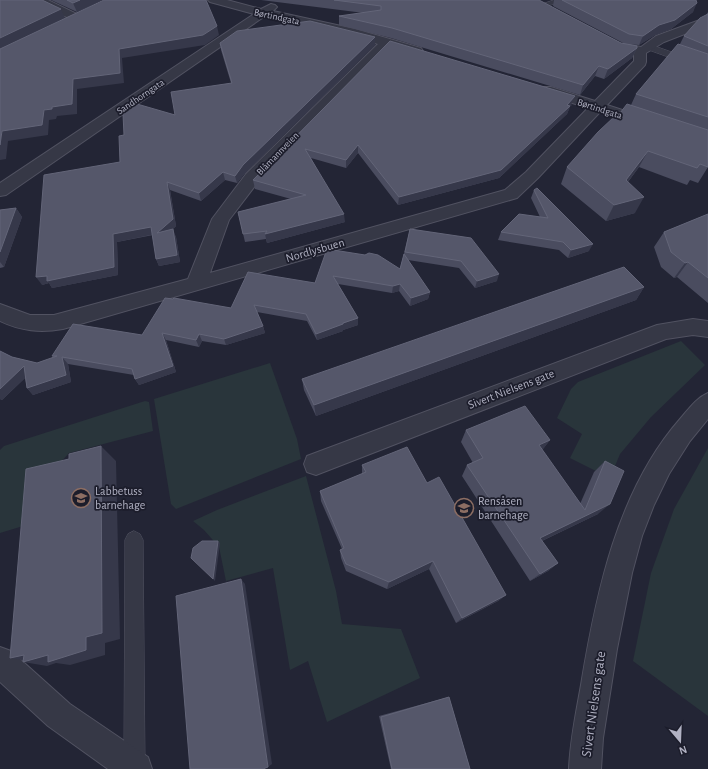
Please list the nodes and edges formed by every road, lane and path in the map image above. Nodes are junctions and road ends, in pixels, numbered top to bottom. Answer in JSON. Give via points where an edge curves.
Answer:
{"nodes":[{"id":1,"x":39,"y":0,"type":"edge"},
{"id":2,"x":214,"y":0,"type":"edge"},
{"id":3,"x":278,"y":0,"type":"edge"},
{"id":4,"x":562,"y":0,"type":"edge"},
{"id":5,"x":536,"y":3,"type":"edge"},
{"id":6,"x":88,"y":13,"type":"edge"},
{"id":7,"x":264,"y":13,"type":"junction"},
{"id":8,"x":554,"y":13,"type":"edge"},
{"id":9,"x":77,"y":18,"type":"junction"},
{"id":10,"x":708,"y":21,"type":"edge"},
{"id":11,"x":63,"y":25,"type":"edge"},
{"id":12,"x":387,"y":42,"type":"junction"},
{"id":13,"x":615,"y":44,"type":"edge"},
{"id":14,"x":644,"y":49,"type":"junction"},
{"id":15,"x":430,"y":55,"type":"edge"},
{"id":16,"x":696,"y":64,"type":"edge"},
{"id":17,"x":531,"y":86,"type":"edge"},
{"id":18,"x":597,"y":106,"type":"junction"},
{"id":19,"x":656,"y":126,"type":"edge"},
{"id":20,"x":0,"y":191,"type":"edge"},
{"id":21,"x":196,"y":284,"type":"junction"},
{"id":22,"x":0,"y":312,"type":"edge"},
{"id":23,"x":708,"y":329,"type":"edge"},
{"id":24,"x":708,"y":403,"type":"edge"},
{"id":25,"x":316,"y":464,"type":"dead end"},
{"id":26,"x":134,"y":540,"type":"dead end"},
{"id":27,"x":0,"y":662,"type":"edge"},
{"id":28,"x":135,"y":769,"type":"edge"},
{"id":29,"x":585,"y":769,"type":"edge"}],
"edges":[{"from":1,"to":9,"type":"street"},
{"from":2,"to":7,"type":"street","name":"Børtindgata"},
{"from":3,"to":7,"type":"street","name":"Sandhorngata"},
{"from":4,"to":5,"type":"lane"},
{"from":5,"to":8,"type":"street"},
{"from":6,"to":9,"type":"street"},
{"from":7,"to":12,"type":"street","name":"Børtindgata"},
{"from":7,"to":20,"type":"street","name":"Sandhorngata"},
{"from":9,"to":11,"type":"street"},
{"from":10,"to":14,"type":"street","via":[[665,37]]},
{"from":12,"to":15,"type":"street","name":"Børtindgata"},
{"from":12,"to":21,"type":"street","name":"Blåmannveien","via":[[252,178],[221,219]]},
{"from":13,"to":14,"type":"street","via":[[631,50]]},
{"from":14,"to":16,"type":"lane"},
{"from":14,"to":18,"type":"street","name":"Nordlysbuen","via":[[640,62]]},
{"from":17,"to":18,"type":"street","name":"Børtindgata"},
{"from":18,"to":19,"type":"street","name":"Børtindgata"},
{"from":18,"to":21,"type":"street","name":"Nordlysbuen","via":[[518,190],[510,194]]},
{"from":21,"to":22,"type":"street","name":"Nordlysbuen","via":[[47,325],[23,323]]},
{"from":23,"to":25,"type":"street","name":"Sivert Nielsens gate","via":[[693,327],[664,331]]},
{"from":24,"to":29,"type":"street","name":"Sivert Nielsens gate","via":[[690,422],[656,473],[619,565],[602,642]]},
{"from":26,"to":28,"type":"lane"},
{"from":27,"to":28,"type":"street","via":[[59,715]]}]}
